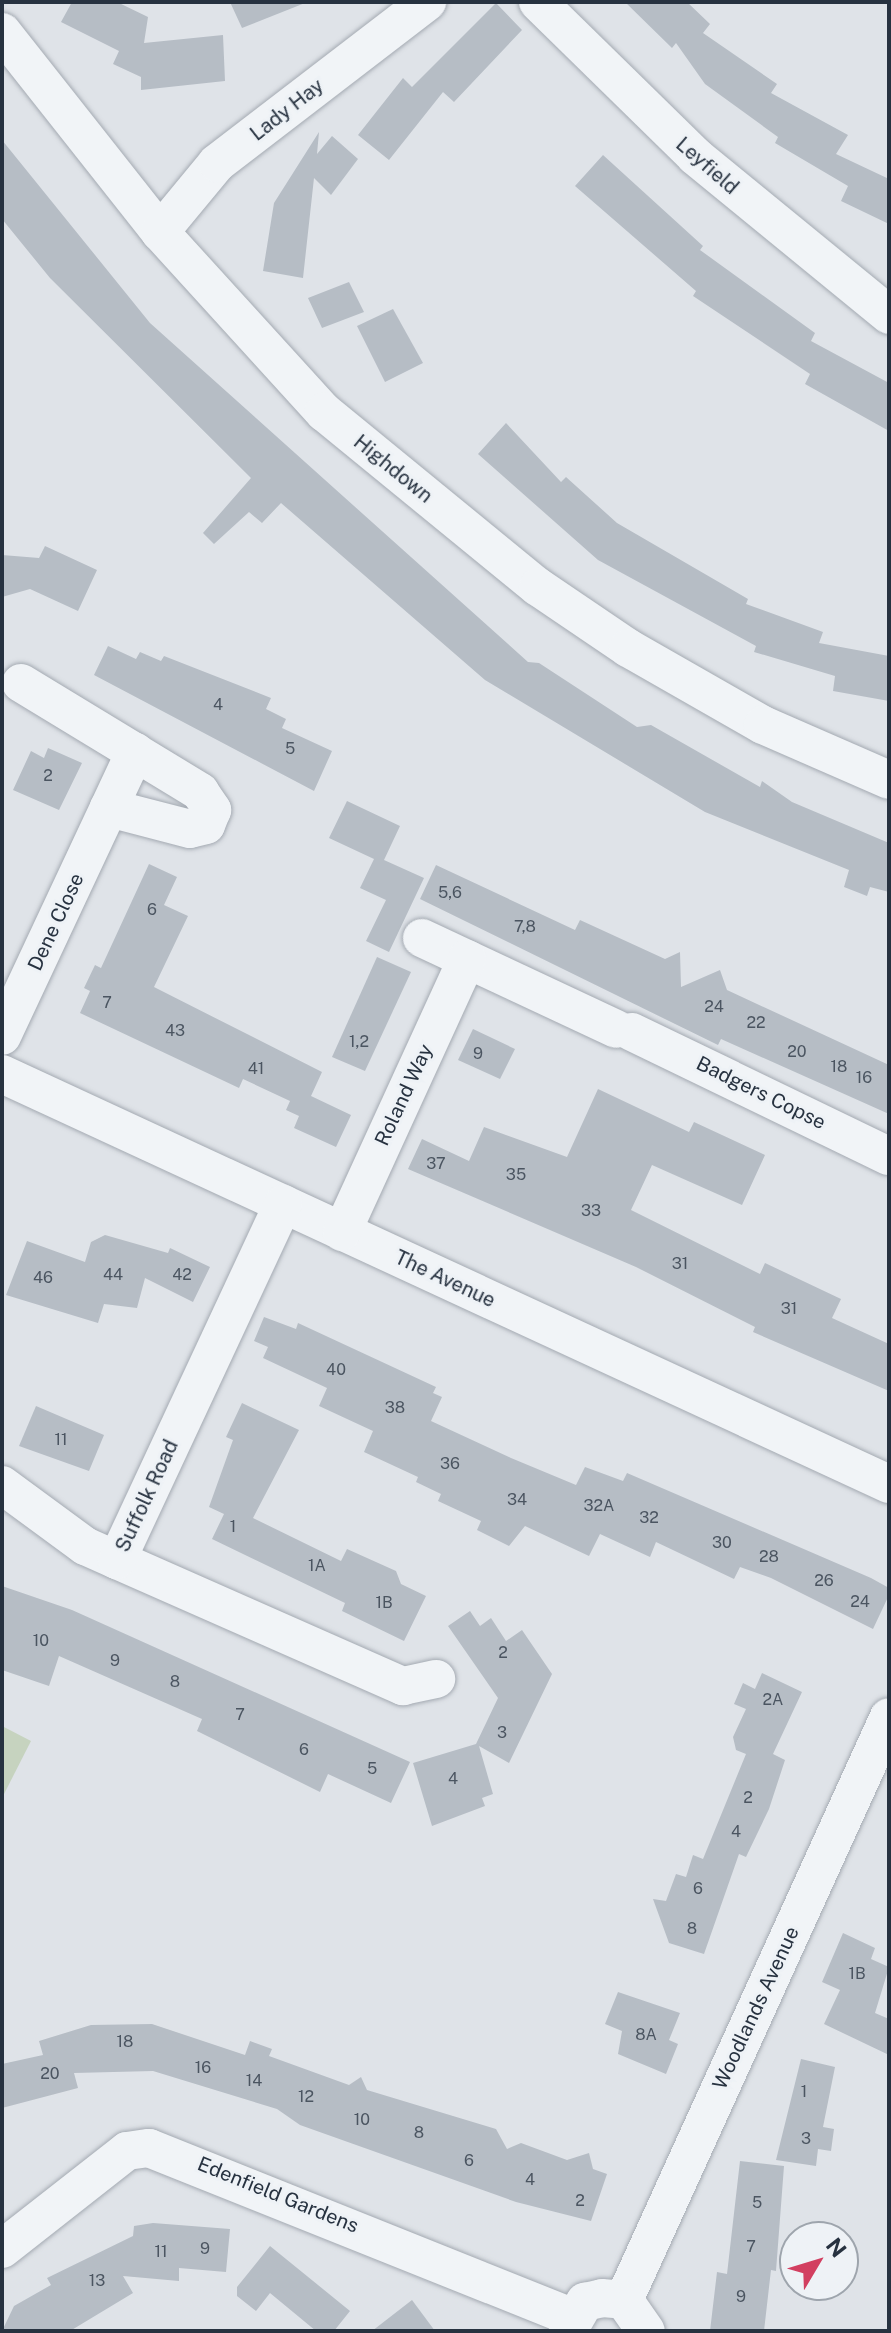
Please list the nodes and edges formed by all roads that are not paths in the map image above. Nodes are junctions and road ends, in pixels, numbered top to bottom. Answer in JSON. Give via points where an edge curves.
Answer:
{"nodes":[{"id":1,"x":427,"y":2,"type":"edge"},
{"id":2,"x":538,"y":2,"type":"edge"},
{"id":3,"x":2,"y":32,"type":"edge"},
{"id":4,"x":160,"y":232,"type":"junction"},
{"id":5,"x":889,"y":315,"type":"edge"},
{"id":6,"x":21,"y":683,"type":"dead end"},
{"id":7,"x":135,"y":752,"type":"junction"},
{"id":8,"x":889,"y":780,"type":"edge"},
{"id":9,"x":109,"y":808,"type":"junction"},
{"id":10,"x":422,"y":938,"type":"dead end"},
{"id":11,"x":467,"y":959,"type":"junction"},
{"id":12,"x":2,"y":1036,"type":"edge"},
{"id":13,"x":2,"y":1074,"type":"edge"},
{"id":14,"x":889,"y":1156,"type":"edge"},
{"id":15,"x":283,"y":1204,"type":"junction"},
{"id":16,"x":342,"y":1232,"type":"junction"},
{"id":17,"x":886,"y":1475,"type":"edge"},
{"id":18,"x":2,"y":1485,"type":"edge"},
{"id":19,"x":117,"y":1560,"type":"junction"},
{"id":20,"x":436,"y":1679,"type":"dead end"},
{"id":21,"x":889,"y":1717,"type":"edge"},
{"id":22,"x":2,"y":2249,"type":"edge"},
{"id":23,"x":624,"y":2300,"type":"junction"},
{"id":24,"x":570,"y":2324,"type":"edge"},
{"id":25,"x":646,"y":2331,"type":"edge"}],
"edges":[{"from":1,"to":4,"type":"street","name":"Lady Hay","via":[[217,163]]},
{"from":2,"to":5,"type":"street","name":"Leyfield","via":[[695,156]]},
{"from":3,"to":4,"type":"street","name":"Highdown"},
{"from":4,"to":8,"type":"street","name":"Highdown","via":[[324,412],[538,587],[692,688]]},
{"from":6,"to":7,"type":"street"},
{"from":7,"to":9,"type":"street","name":"Dene Close"},
{"from":7,"to":9,"type":"street","via":[[200,792],[211,802],[211,819],[190,829]]},
{"from":9,"to":12,"type":"street","name":"Dene Close"},
{"from":10,"to":11,"type":"street"},
{"from":11,"to":14,"type":"street","name":"Badgers Copse"},
{"from":11,"to":16,"type":"street","name":"Roland Way"},
{"from":13,"to":15,"type":"street","name":"The Avenue"},
{"from":15,"to":16,"type":"street","name":"The Avenue"},
{"from":15,"to":19,"type":"street","name":"Suffolk Road"},
{"from":16,"to":17,"type":"street","name":"The Avenue"},
{"from":18,"to":19,"type":"street","via":[[85,1546]]},
{"from":19,"to":20,"type":"street","name":"Suffolk Road","via":[[403,1686]]},
{"from":21,"to":23,"type":"street","name":"Woodlands Avenue"},
{"from":22,"to":24,"type":"street","name":"Edenfield Gardens","via":[[127,2151],[149,2148]]},
{"from":23,"to":24,"type":"street","via":[[585,2302]]},
{"from":23,"to":25,"type":"street"}]}
